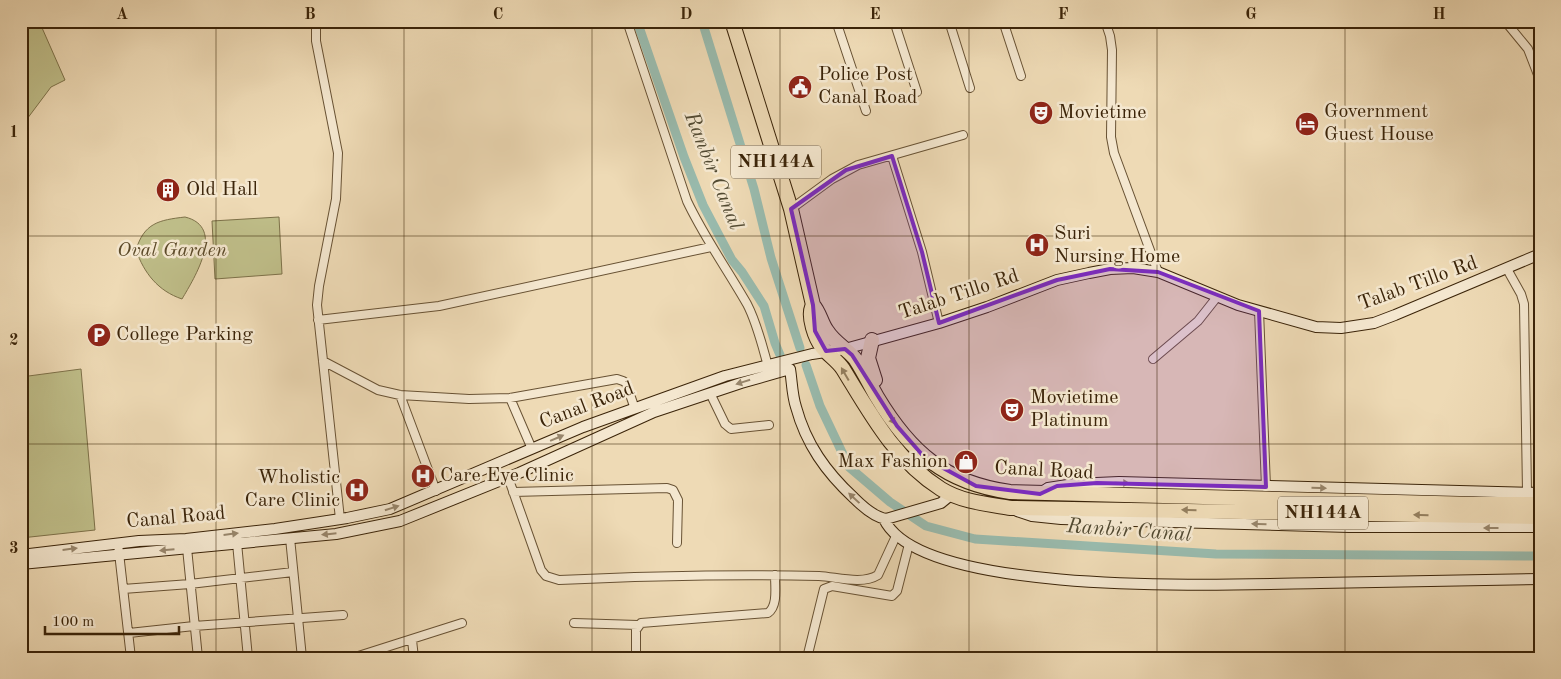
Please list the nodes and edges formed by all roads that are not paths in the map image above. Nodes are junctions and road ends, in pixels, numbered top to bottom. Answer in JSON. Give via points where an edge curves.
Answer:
{"nodes":[{"id":1,"x":316,"y":21,"type":"edge"},
{"id":2,"x":627,"y":21,"type":"edge"},
{"id":3,"x":732,"y":21,"type":"edge"},
{"id":4,"x":836,"y":21,"type":"edge"},
{"id":5,"x":894,"y":21,"type":"edge"},
{"id":6,"x":949,"y":21,"type":"edge"},
{"id":7,"x":1003,"y":21,"type":"edge"},
{"id":8,"x":1105,"y":21,"type":"edge"},
{"id":9,"x":1505,"y":21,"type":"edge"},
{"id":10,"x":1021,"y":76,"type":"dead end"},
{"id":11,"x":1540,"y":80,"type":"edge"},
{"id":12,"x":970,"y":88,"type":"dead end"},
{"id":13,"x":917,"y":92,"type":"dead end"},
{"id":14,"x":866,"y":111,"type":"dead end"},
{"id":15,"x":963,"y":136,"type":"dead end"},
{"id":16,"x":892,"y":156,"type":"junction"},
{"id":17,"x":791,"y":209,"type":"junction"},
{"id":18,"x":711,"y":247,"type":"junction"},
{"id":19,"x":1540,"y":254,"type":"edge"},
{"id":20,"x":1508,"y":269,"type":"junction"},
{"id":21,"x":1158,"y":272,"type":"junction"},
{"id":22,"x":1218,"y":296,"type":"junction"},
{"id":23,"x":813,"y":304,"type":"junction"},
{"id":24,"x":1259,"y":311,"type":"junction"},
{"id":25,"x":318,"y":320,"type":"junction"},
{"id":26,"x":939,"y":323,"type":"junction"},
{"id":27,"x":872,"y":340,"type":"junction"},
{"id":28,"x":845,"y":349,"type":"junction"},
{"id":29,"x":830,"y":354,"type":"junction"},
{"id":30,"x":1153,"y":358,"type":"dead end"},
{"id":31,"x":323,"y":361,"type":"junction"},
{"id":32,"x":768,"y":366,"type":"junction"},
{"id":33,"x":710,"y":393,"type":"junction"},
{"id":34,"x":400,"y":395,"type":"junction"},
{"id":35,"x":510,"y":398,"type":"junction"},
{"id":36,"x":879,"y":399,"type":"junction"},
{"id":37,"x":635,"y":409,"type":"junction"},
{"id":38,"x":769,"y":426,"type":"dead end"},
{"id":39,"x":532,"y":449,"type":"junction"},
{"id":40,"x":508,"y":477,"type":"junction"},
{"id":41,"x":1266,"y":487,"type":"junction"},
{"id":42,"x":436,"y":491,"type":"junction"},
{"id":43,"x":514,"y":492,"type":"junction"},
{"id":44,"x":1527,"y":492,"type":"junction"},
{"id":45,"x":1540,"y":493,"type":"edge"},
{"id":46,"x":952,"y":494,"type":"junction"},
{"id":47,"x":1040,"y":494,"type":"junction"},
{"id":48,"x":1540,"y":504,"type":"edge"},
{"id":49,"x":1011,"y":508,"type":"junction"},
{"id":50,"x":1540,"y":517,"type":"edge"},
{"id":51,"x":884,"y":518,"type":"junction"},
{"id":52,"x":340,"y":519,"type":"junction"},
{"id":53,"x":1540,"y":527,"type":"edge"},
{"id":54,"x":896,"y":536,"type":"junction"},
{"id":55,"x":290,"y":538,"type":"junction"},
{"id":56,"x":237,"y":543,"type":"junction"},
{"id":57,"x":118,"y":544,"type":"junction"},
{"id":58,"x":677,"y":544,"type":"dead end"},
{"id":59,"x":909,"y":544,"type":"junction"},
{"id":60,"x":187,"y":548,"type":"junction"},
{"id":61,"x":21,"y":555,"type":"edge"},
{"id":62,"x":118,"y":555,"type":"junction"},
{"id":63,"x":21,"y":564,"type":"edge"},
{"id":64,"x":294,"y":572,"type":"junction"},
{"id":65,"x":775,"y":575,"type":"junction"},
{"id":66,"x":241,"y":578,"type":"junction"},
{"id":67,"x":1540,"y":578,"type":"edge"},
{"id":68,"x":190,"y":584,"type":"junction"},
{"id":69,"x":123,"y":590,"type":"junction"},
{"id":70,"x":343,"y":615,"type":"dead end"},
{"id":71,"x":298,"y":618,"type":"junction"},
{"id":72,"x":244,"y":622,"type":"junction"},
{"id":73,"x":462,"y":623,"type":"dead end"},
{"id":74,"x":574,"y":624,"type":"dead end"},
{"id":75,"x":638,"y":625,"type":"junction"},
{"id":76,"x":194,"y":626,"type":"junction"},
{"id":77,"x":128,"y":633,"type":"junction"},
{"id":78,"x":412,"y":640,"type":"junction"},
{"id":79,"x":131,"y":658,"type":"edge"},
{"id":80,"x":198,"y":658,"type":"edge"},
{"id":81,"x":248,"y":658,"type":"edge"},
{"id":82,"x":302,"y":658,"type":"edge"},
{"id":83,"x":352,"y":658,"type":"edge"},
{"id":84,"x":414,"y":658,"type":"edge"},
{"id":85,"x":636,"y":658,"type":"edge"},
{"id":86,"x":807,"y":658,"type":"edge"}],
"edges":[{"from":1,"to":25,"type":"street","via":[[316,41],[338,153],[337,191],[319,286]]},
{"from":2,"to":18,"type":"street","via":[[687,201]]},
{"from":3,"to":17,"type":"highway","number":"NH144A"},
{"from":4,"to":14,"type":"street"},
{"from":5,"to":13,"type":"street"},
{"from":6,"to":12,"type":"street"},
{"from":7,"to":10,"type":"street"},
{"from":8,"to":21,"type":"street","via":[[1112,50],[1111,137],[1114,153]]},
{"from":9,"to":11,"type":"street","via":[[1528,50]]},
{"from":15,"to":16,"type":"street"},
{"from":16,"to":17,"type":"street","via":[[846,170]]},
{"from":16,"to":26,"type":"street","via":[[922,252]]},
{"from":17,"to":23,"type":"highway","number":"NH144A"},
{"from":18,"to":25,"type":"street","via":[[439,306]]},
{"from":18,"to":32,"type":"street","via":[[747,305]]},
{"from":19,"to":20,"type":"main road","name":"Talab Tillo Rd"},
{"from":20,"to":24,"type":"main road","name":"Talab Tillo Rd","via":[[1374,323],[1341,328],[1316,327]]},
{"from":20,"to":44,"type":"street","via":[[1524,304]]},
{"from":21,"to":22,"type":"main road","name":"Talab Tillo Rd"},
{"from":21,"to":26,"type":"main road","name":"Talab Tillo Rd","via":[[1133,268],[1081,274]]},
{"from":22,"to":24,"type":"main road","name":"Talab Tillo Rd"},
{"from":22,"to":30,"type":"street","via":[[1198,321]]},
{"from":23,"to":28,"type":"highway","number":"NH144A","via":[[830,336]]},
{"from":23,"to":29,"type":"highway","number":"NH144A","via":[[811,310],[818,342]]},
{"from":24,"to":41,"type":"street"},
{"from":25,"to":31,"type":"street"},
{"from":26,"to":27,"type":"main road","name":"Talab Tillo Rd"},
{"from":27,"to":28,"type":"main road","name":"Talab Tillo Rd"},
{"from":27,"to":36,"type":"highway","via":[[868,358]]},
{"from":28,"to":29,"type":"main road","name":"Canal Road"},
{"from":28,"to":36,"type":"highway","name":"Canal Road","number":"NH144A","via":[[857,361]]},
{"from":29,"to":32,"type":"main road","name":"Canal Road"},
{"from":46,"to":29,"type":"highway","name":"Canal Road","number":"NH144A","one_way":true,"via":[[916,472],[905,460]]},
{"from":31,"to":34,"type":"street","via":[[378,390]]},
{"from":31,"to":52,"type":"street"},
{"from":32,"to":37,"type":"main road","name":"Canal Road","via":[[725,376]]},
{"from":33,"to":38,"type":"street","via":[[730,429]]},
{"from":33,"to":40,"type":"main road","name":"Canal Road","via":[[654,412]]},
{"from":51,"to":33,"type":"main road","name":"Canal Road","one_way":true,"via":[[862,506],[821,463],[810,445],[795,406],[790,369]]},
{"from":34,"to":35,"type":"street"},
{"from":34,"to":42,"type":"street"},
{"from":35,"to":37,"type":"street","via":[[616,379],[626,384]]},
{"from":35,"to":39,"type":"street"},
{"from":36,"to":47,"type":"highway","name":"Canal Road","number":"NH144A","one_way":true,"via":[[912,444],[944,472],[990,490]]},
{"from":39,"to":37,"type":"main road","name":"Canal Road","one_way":true},
{"from":39,"to":42,"type":"main road","name":"Canal Road"},
{"from":40,"to":43,"type":"street"},
{"from":40,"to":55,"type":"main road","name":"Canal Road","one_way":true,"via":[[400,521],[336,534]]},
{"from":41,"to":44,"type":"main road","one_way":true},
{"from":47,"to":41,"type":"main road","one_way":true,"via":[[1057,486],[1097,483]]},
{"from":52,"to":42,"type":"main road","name":"Canal Road","one_way":true,"via":[[390,509]]},
{"from":43,"to":58,"type":"street","via":[[673,490],[678,500]]},
{"from":43,"to":65,"type":"street","via":[[541,570],[546,576],[559,580]]},
{"from":44,"to":45,"type":"main road"},
{"from":46,"to":49,"type":"highway","name":"Canal Road","number":"NH144A","via":[[965,500]]},
{"from":46,"to":51,"type":"main road","via":[[941,503]]},
{"from":47,"to":48,"type":"highway","name":"Canal Road","number":"NH144A"},
{"from":50,"to":49,"type":"highway","number":"NH144A","one_way":true},
{"from":53,"to":49,"type":"main road","one_way":true,"via":[[1349,527],[1061,519],[1032,516]]},
{"from":51,"to":54,"type":"main road"},
{"from":57,"to":52,"type":"main road","name":"Canal Road","one_way":true,"via":[[186,539]]},
{"from":54,"to":59,"type":"main road"},
{"from":54,"to":65,"type":"street","via":[[874,578]]},
{"from":55,"to":56,"type":"main road","name":"Canal Road"},
{"from":55,"to":64,"type":"street"},
{"from":56,"to":60,"type":"main road","name":"Canal Road"},
{"from":56,"to":66,"type":"street"},
{"from":61,"to":57,"type":"main road","name":"Canal Road","one_way":true},
{"from":57,"to":62,"type":"street"},
{"from":59,"to":67,"type":"main road","via":[[958,563],[1084,582],[1159,585]]},
{"from":59,"to":86,"type":"street","via":[[897,591],[892,596],[832,586],[824,589]]},
{"from":60,"to":62,"type":"main road","name":"Canal Road","one_way":true},
{"from":60,"to":68,"type":"street"},
{"from":62,"to":63,"type":"main road","name":"Canal Road"},
{"from":62,"to":69,"type":"street"},
{"from":64,"to":66,"type":"street"},
{"from":64,"to":71,"type":"street"},
{"from":65,"to":75,"type":"street","via":[[774,605],[768,613]]},
{"from":66,"to":68,"type":"street"},
{"from":66,"to":72,"type":"street"},
{"from":68,"to":69,"type":"street"},
{"from":68,"to":76,"type":"street"},
{"from":69,"to":77,"type":"street"},
{"from":70,"to":71,"type":"street"},
{"from":71,"to":72,"type":"street"},
{"from":71,"to":82,"type":"street"},
{"from":72,"to":76,"type":"street"},
{"from":72,"to":81,"type":"street"},
{"from":73,"to":78,"type":"street"},
{"from":74,"to":75,"type":"street"},
{"from":75,"to":85,"type":"street"},
{"from":76,"to":77,"type":"street"},
{"from":76,"to":80,"type":"street"},
{"from":77,"to":79,"type":"street"},
{"from":78,"to":83,"type":"street"},
{"from":78,"to":84,"type":"street"}]}
